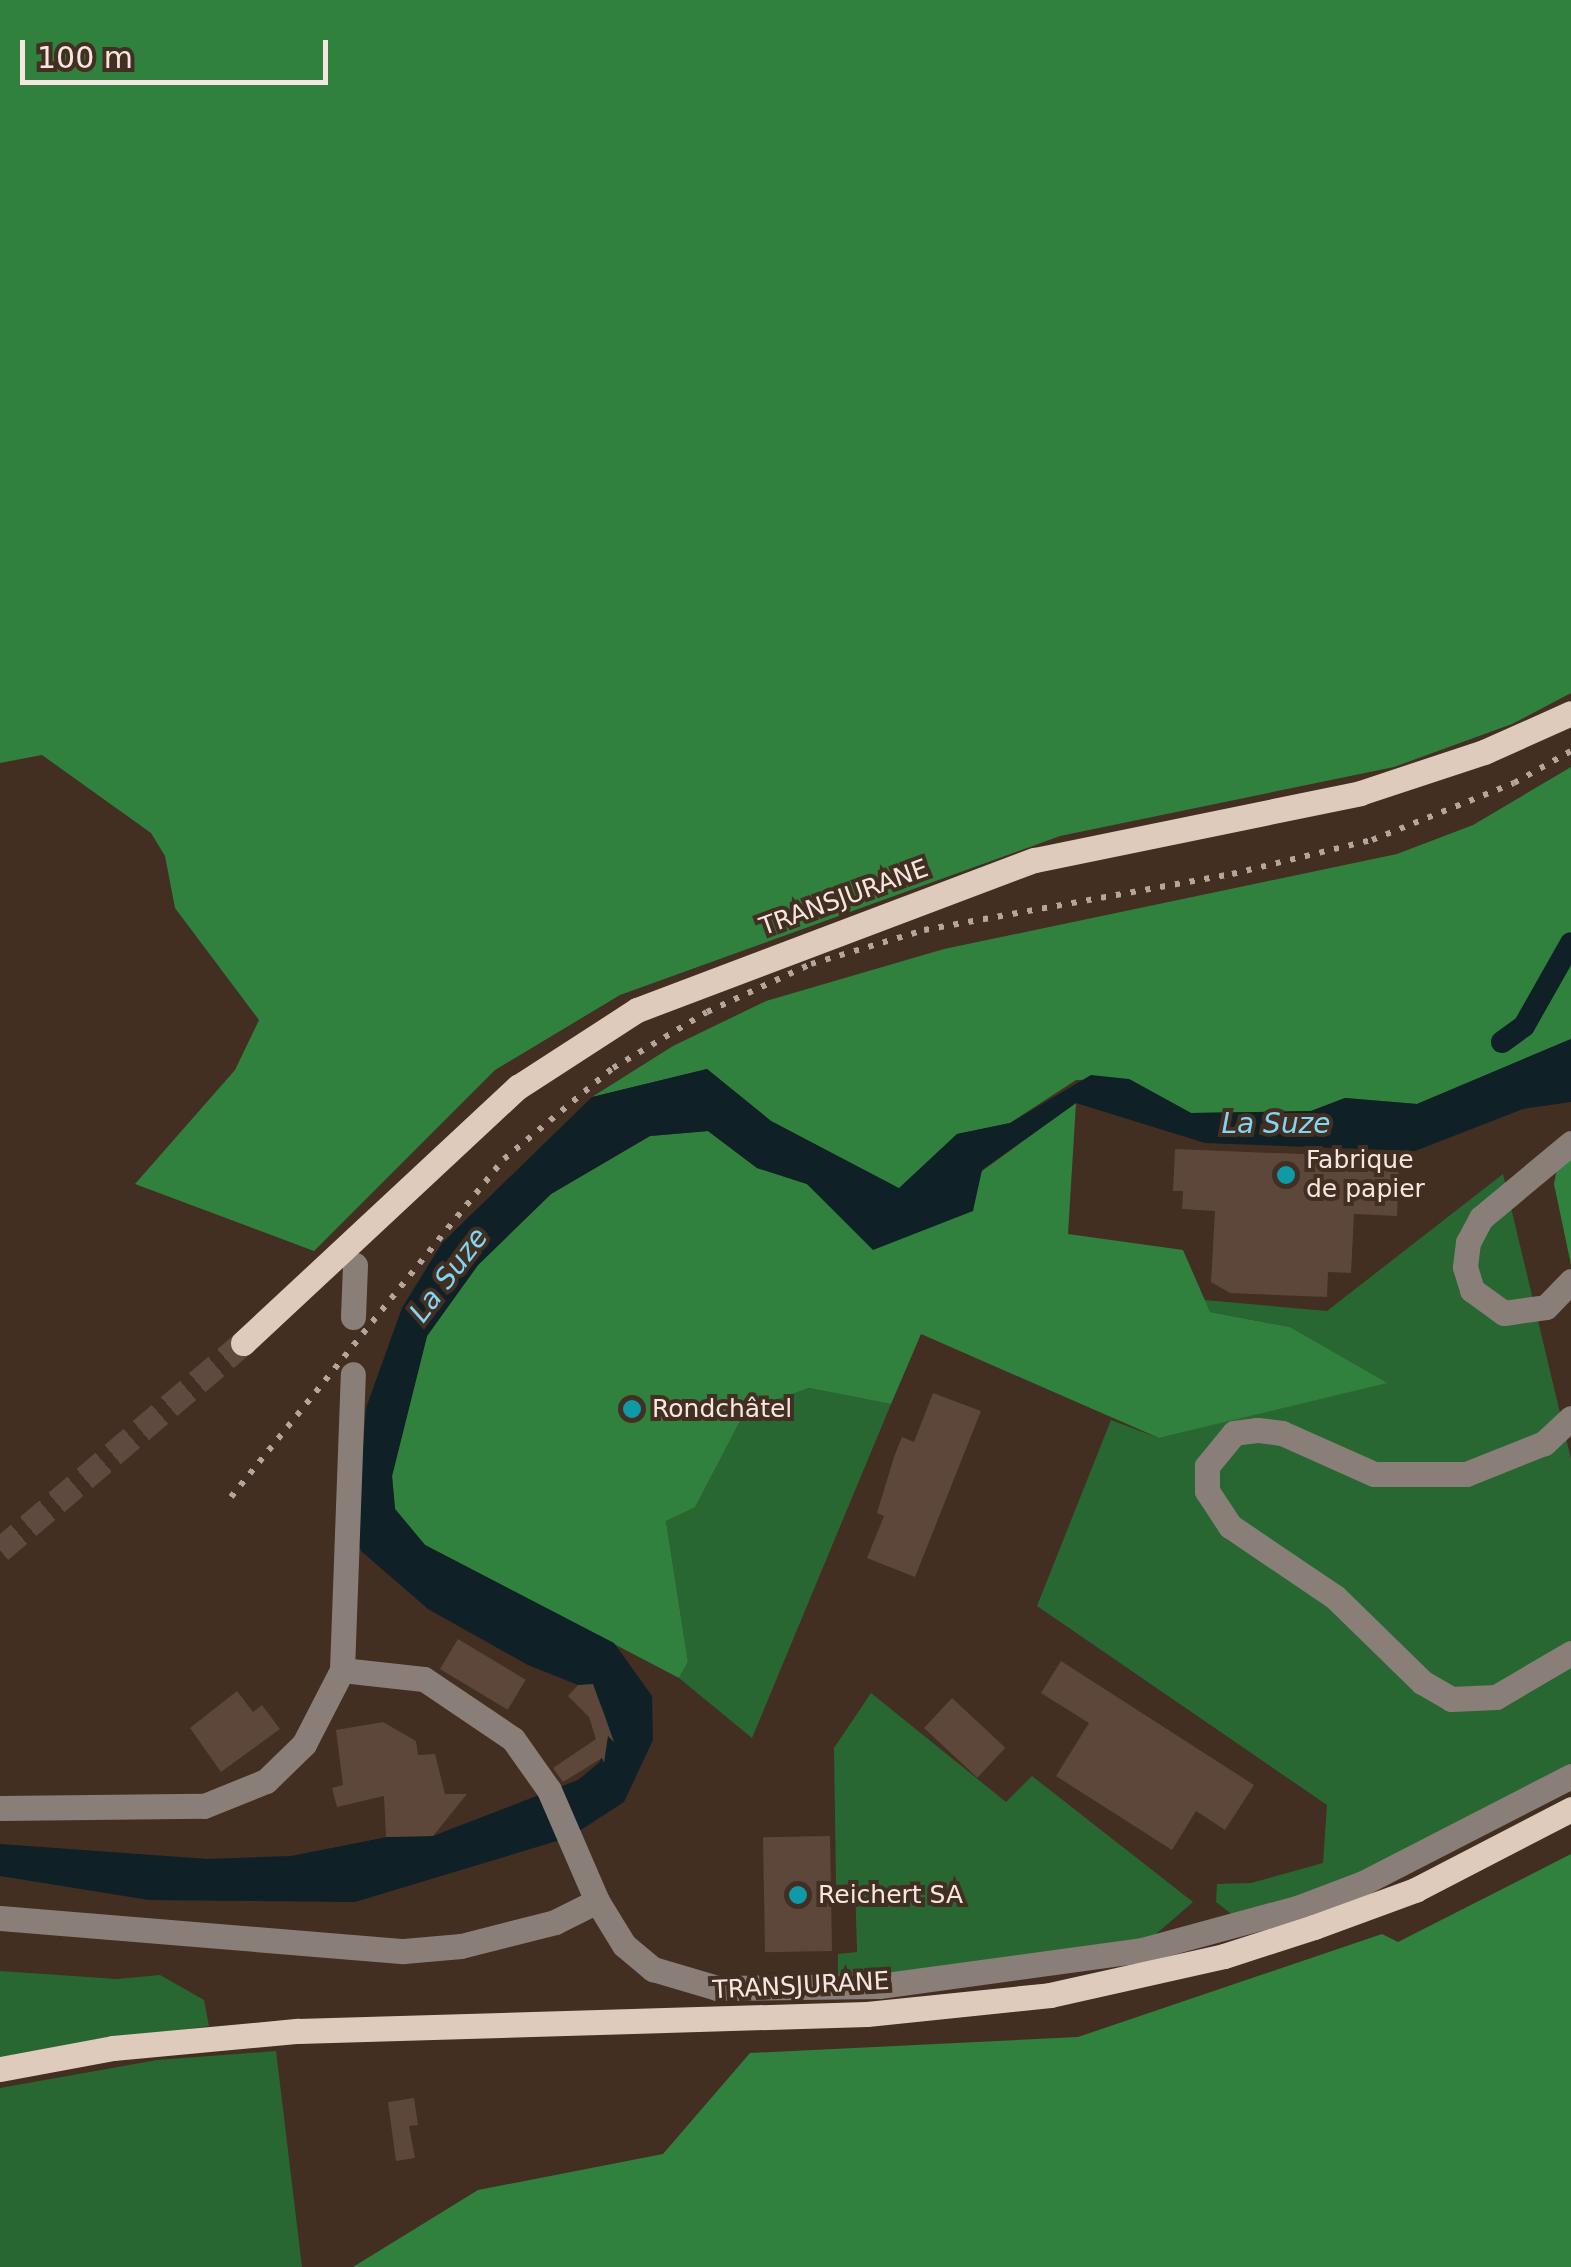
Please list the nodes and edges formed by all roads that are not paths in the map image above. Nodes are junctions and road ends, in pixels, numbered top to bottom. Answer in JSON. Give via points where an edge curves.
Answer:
{"nodes":[{"id":1,"x":1571,"y":713,"type":"edge"},
{"id":2,"x":1571,"y":1143,"type":"edge"},
{"id":3,"x":355,"y":1265,"type":"dead end"},
{"id":4,"x":1571,"y":1281,"type":"edge"},
{"id":5,"x":353,"y":1317,"type":"dead end"},
{"id":6,"x":243,"y":1344,"type":"tunnel mouth"},
{"id":7,"x":353,"y":1374,"type":"dead end"},
{"id":8,"x":1571,"y":1418,"type":"edge"},
{"id":9,"x":1571,"y":1653,"type":"edge"},
{"id":10,"x":342,"y":1670,"type":"junction"},
{"id":11,"x":1571,"y":1776,"type":"edge"},
{"id":12,"x":0,"y":1808,"type":"edge"},
{"id":13,"x":1571,"y":1809,"type":"edge"},
{"id":14,"x":597,"y":1901,"type":"junction"},
{"id":15,"x":0,"y":1918,"type":"edge"},
{"id":16,"x":0,"y":2069,"type":"edge"}],
"edges":[{"from":1,"to":6,"type":"main road","name":"TRANSJURANE","via":[[1484,752],[1360,794],[1035,860],[638,1010],[518,1087]]},
{"from":2,"to":4,"type":"street","via":[[1481,1218],[1465,1267],[1472,1290],[1504,1313],[1546,1306]]},
{"from":3,"to":5,"type":"street"},
{"from":7,"to":10,"type":"street"},
{"from":8,"to":9,"type":"street","via":[[1544,1443],[1466,1474],[1374,1474],[1282,1433],[1257,1430],[1234,1433],[1207,1466],[1207,1491],[1230,1526],[1335,1597],[1422,1682],[1451,1699],[1496,1697]]},
{"from":10,"to":12,"type":"street","via":[[304,1744],[243,1794],[163,1811]]},
{"from":10,"to":14,"type":"street","via":[[400,1673],[452,1692],[514,1739],[550,1790]]},
{"from":11,"to":14,"type":"street","via":[[1424,1855],[1300,1908],[1142,1950],[968,1978],[790,1990],[679,1980],[624,1945]]},
{"from":13,"to":16,"type":"main road","name":"TRANSJURANE","via":[[1414,1890],[1314,1927],[1224,1956],[1050,1995],[868,2014],[298,2030],[113,2048]]},
{"from":14,"to":15,"type":"street","via":[[555,1922],[461,1946],[404,1951]]}]}
